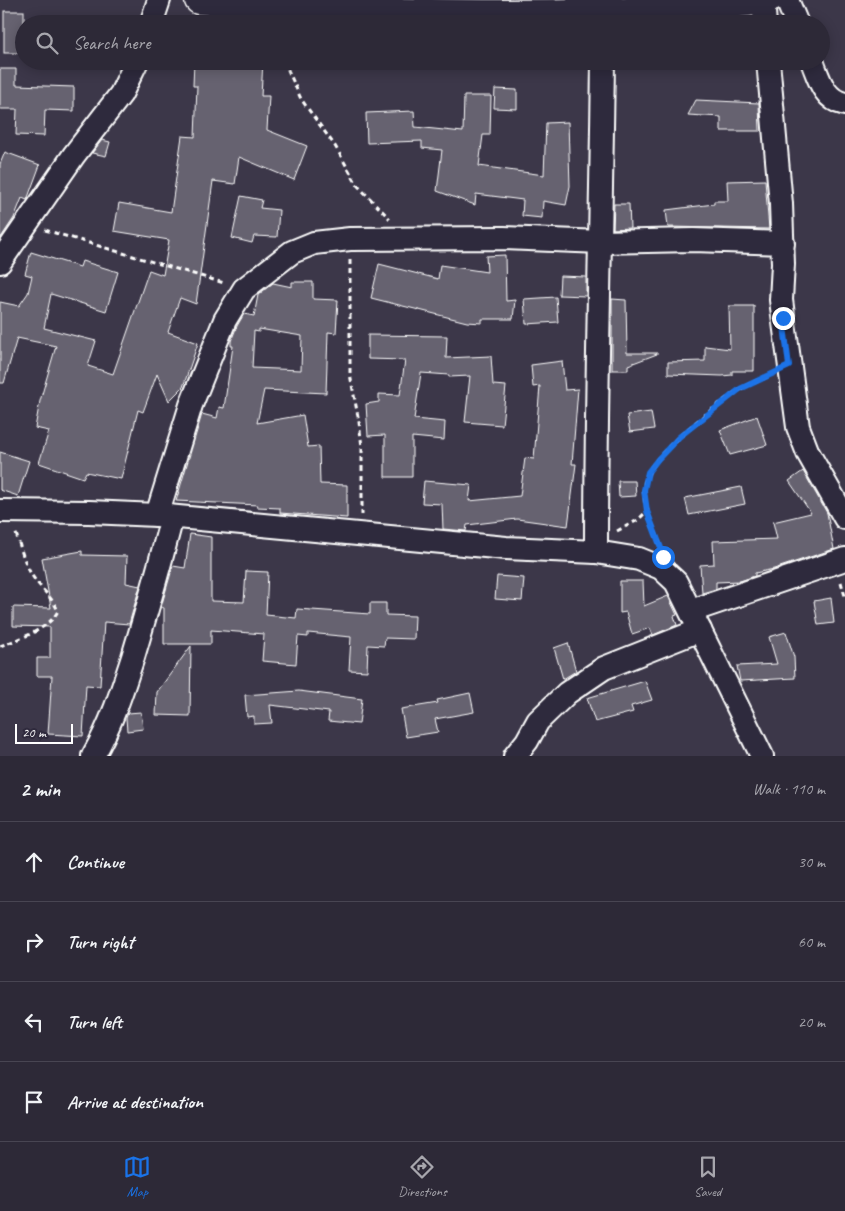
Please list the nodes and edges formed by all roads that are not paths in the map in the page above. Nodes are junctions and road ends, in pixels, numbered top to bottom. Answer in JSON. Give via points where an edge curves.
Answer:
{"nodes":[{"id":1,"x":159,"y":0,"type":"edge"},
{"id":2,"x":199,"y":0,"type":"edge"},
{"id":3,"x":767,"y":0,"type":"edge"},
{"id":4,"x":787,"y":0,"type":"edge"},
{"id":5,"x":226,"y":1,"type":"edge"},
{"id":6,"x":746,"y":1,"type":"edge"},
{"id":7,"x":647,"y":5,"type":"edge"},
{"id":8,"x":153,"y":15,"type":"edge"},
{"id":9,"x":486,"y":15,"type":"edge"},
{"id":10,"x":613,"y":15,"type":"edge"},
{"id":11,"x":758,"y":15,"type":"edge"},
{"id":12,"x":793,"y":15,"type":"edge"},
{"id":13,"x":133,"y":70,"type":"edge"},
{"id":14,"x":603,"y":70,"type":"edge"},
{"id":15,"x":769,"y":70,"type":"edge"},
{"id":16,"x":816,"y":70,"type":"edge"},
{"id":17,"x":845,"y":104,"type":"edge"},
{"id":18,"x":601,"y":242,"type":"junction"},
{"id":19,"x":783,"y":243,"type":"junction"},
{"id":20,"x":0,"y":262,"type":"edge"},
{"id":21,"x":4,"y":511,"type":"edge"},
{"id":22,"x":164,"y":516,"type":"junction"},
{"id":23,"x":845,"y":518,"type":"edge"},
{"id":24,"x":596,"y":544,"type":"junction"},
{"id":25,"x":845,"y":559,"type":"edge"},
{"id":26,"x":695,"y":620,"type":"junction"},
{"id":27,"x":523,"y":751,"type":"edge"},
{"id":28,"x":93,"y":756,"type":"edge"},
{"id":29,"x":762,"y":756,"type":"edge"}],
"edges":[{"from":1,"to":8,"type":"street"},
{"from":2,"to":5,"type":"highway"},
{"from":3,"to":6,"type":"highway"},
{"from":4,"to":12,"type":"street"},
{"from":5,"to":9,"type":"highway"},
{"from":6,"to":7,"type":"highway"},
{"from":6,"to":11,"type":"street"},
{"from":7,"to":10,"type":"highway"},
{"from":13,"to":20,"type":"street","via":[[121,94]]},
{"from":14,"to":18,"type":"street"},
{"from":15,"to":19,"type":"street"},
{"from":16,"to":17,"type":"street","via":[[824,90],[837,102]]},
{"from":18,"to":19,"type":"street","via":[[693,240]]},
{"from":18,"to":22,"type":"street","via":[[504,238],[350,239],[314,243],[292,252],[244,289],[226,320],[191,405]]},
{"from":18,"to":24,"type":"street","via":[[596,391]]},
{"from":19,"to":23,"type":"street","via":[[781,300],[798,427],[808,453]]},
{"from":21,"to":22,"type":"street"},
{"from":22,"to":24,"type":"street","via":[[506,548]]},
{"from":22,"to":28,"type":"street","via":[[153,592],[106,734]]},
{"from":24,"to":26,"type":"street","via":[[661,568],[676,582]]},
{"from":25,"to":26,"type":"street"},
{"from":26,"to":27,"type":"street","via":[[604,668],[567,694],[538,721]]},
{"from":26,"to":29,"type":"street"}]}
